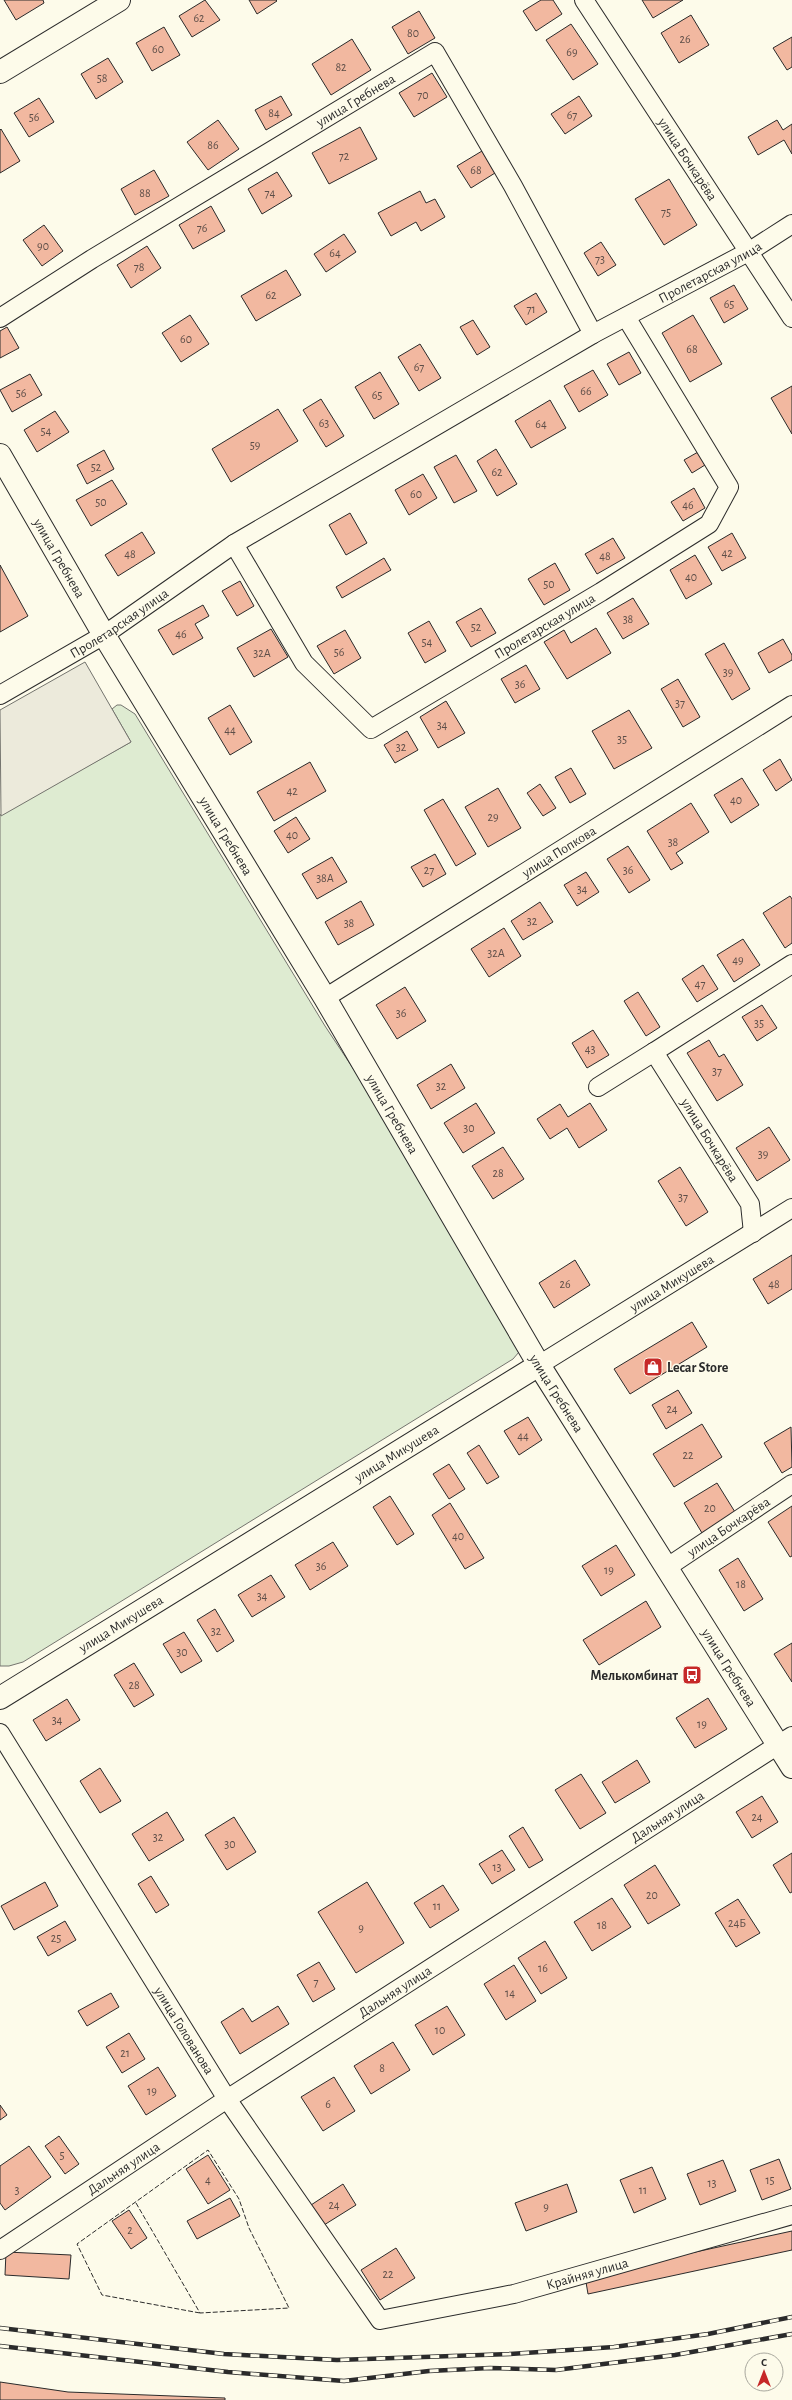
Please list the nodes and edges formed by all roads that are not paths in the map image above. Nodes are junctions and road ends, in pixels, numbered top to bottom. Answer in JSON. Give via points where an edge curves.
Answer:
{"nodes":[{"id":1,"x":119,"y":0,"type":"edge"},
{"id":2,"x":584,"y":0,"type":"edge"},
{"id":3,"x":0,"y":72,"type":"edge"},
{"id":4,"x":792,"y":224,"type":"edge"},
{"id":5,"x":750,"y":251,"type":"junction"},
{"id":6,"x":626,"y":317,"type":"junction"},
{"id":7,"x":0,"y":318,"type":"edge"},
{"id":8,"x":792,"y":318,"type":"edge"},
{"id":9,"x":593,"y":334,"type":"junction"},
{"id":10,"x":0,"y":455,"type":"edge"},
{"id":11,"x":234,"y":544,"type":"junction"},
{"id":12,"x":104,"y":635,"type":"junction"},
{"id":13,"x":0,"y":695,"type":"edge"},
{"id":14,"x":792,"y":705,"type":"edge"},
{"id":15,"x":792,"y":964,"type":"edge"},
{"id":16,"x":325,"y":998,"type":"junction"},
{"id":17,"x":654,"y":1052,"type":"junction"},
{"id":18,"x":598,"y":1087,"type":"dead end"},
{"id":19,"x":792,"y":1208,"type":"edge"},
{"id":20,"x":753,"y":1233,"type":"junction"},
{"id":21,"x":539,"y":1365,"type":"junction"},
{"id":22,"x":792,"y":1484,"type":"edge"},
{"id":23,"x":666,"y":1568,"type":"junction"},
{"id":24,"x":0,"y":1698,"type":"edge"},
{"id":25,"x":0,"y":1733,"type":"edge"},
{"id":26,"x":785,"y":1741,"type":"edge"},
{"id":27,"x":792,"y":1767,"type":"edge"},
{"id":28,"x":227,"y":2099,"type":"junction"},
{"id":29,"x":792,"y":2215,"type":"edge"},
{"id":30,"x":0,"y":2250,"type":"edge"},
{"id":31,"x":380,"y":2320,"type":"joint"}],
"edges":[{"from":1,"to":3,"type":"street"},
{"from":2,"to":5,"type":"street","name":"улица Бочкарёва"},
{"from":4,"to":5,"type":"street","name":"Пролетарская улица"},
{"from":5,"to":6,"type":"street","name":"Пролетарская улица"},
{"from":5,"to":8,"type":"street","name":"улица Бочкарёва"},
{"from":6,"to":9,"type":"street","name":"Пролетарская улица"},
{"from":6,"to":11,"type":"street","name":"Пролетарская улица","via":[[729,487],[709,524],[601,592],[371,729],[304,663]]},
{"from":7,"to":9,"type":"street","name":"улица Гребнева","via":[[92,259],[435,52],[513,186]]},
{"from":9,"to":11,"type":"street","name":"Пролетарская улица"},
{"from":10,"to":12,"type":"street","name":"улица Гребнева"},
{"from":11,"to":12,"type":"street","name":"Пролетарская улица"},
{"from":12,"to":13,"type":"street","name":"Пролетарская улица"},
{"from":12,"to":16,"type":"street","name":"улица Гребнева"},
{"from":14,"to":16,"type":"street","name":"улица Попкова"},
{"from":15,"to":17,"type":"street"},
{"from":16,"to":21,"type":"street","name":"улица Гребнева"},
{"from":17,"to":18,"type":"street"},
{"from":17,"to":20,"type":"street","name":"улица Бочкарёва","via":[[750,1204]]},
{"from":19,"to":20,"type":"street","name":"улица Микушева"},
{"from":20,"to":21,"type":"street","name":"улица Микушева"},
{"from":21,"to":23,"type":"street","name":"улица Гребнева"},
{"from":21,"to":24,"type":"street","name":"улица Микушева"},
{"from":22,"to":23,"type":"street","name":"улица Бочкарёва"},
{"from":23,"to":26,"type":"street","name":"улица Гребнева"},
{"from":25,"to":28,"type":"street","name":"улица Голованова"},
{"from":26,"to":27,"type":"street","name":"улица Гребнева"},
{"from":26,"to":28,"type":"street","name":"Дальняя улица"},
{"from":28,"to":30,"type":"street","name":"Дальняя улица"},
{"from":28,"to":31,"type":"street","name":"улица Голованова"},
{"from":29,"to":31,"type":"street","name":"Крайняя улица","via":[[514,2294]]}]}
